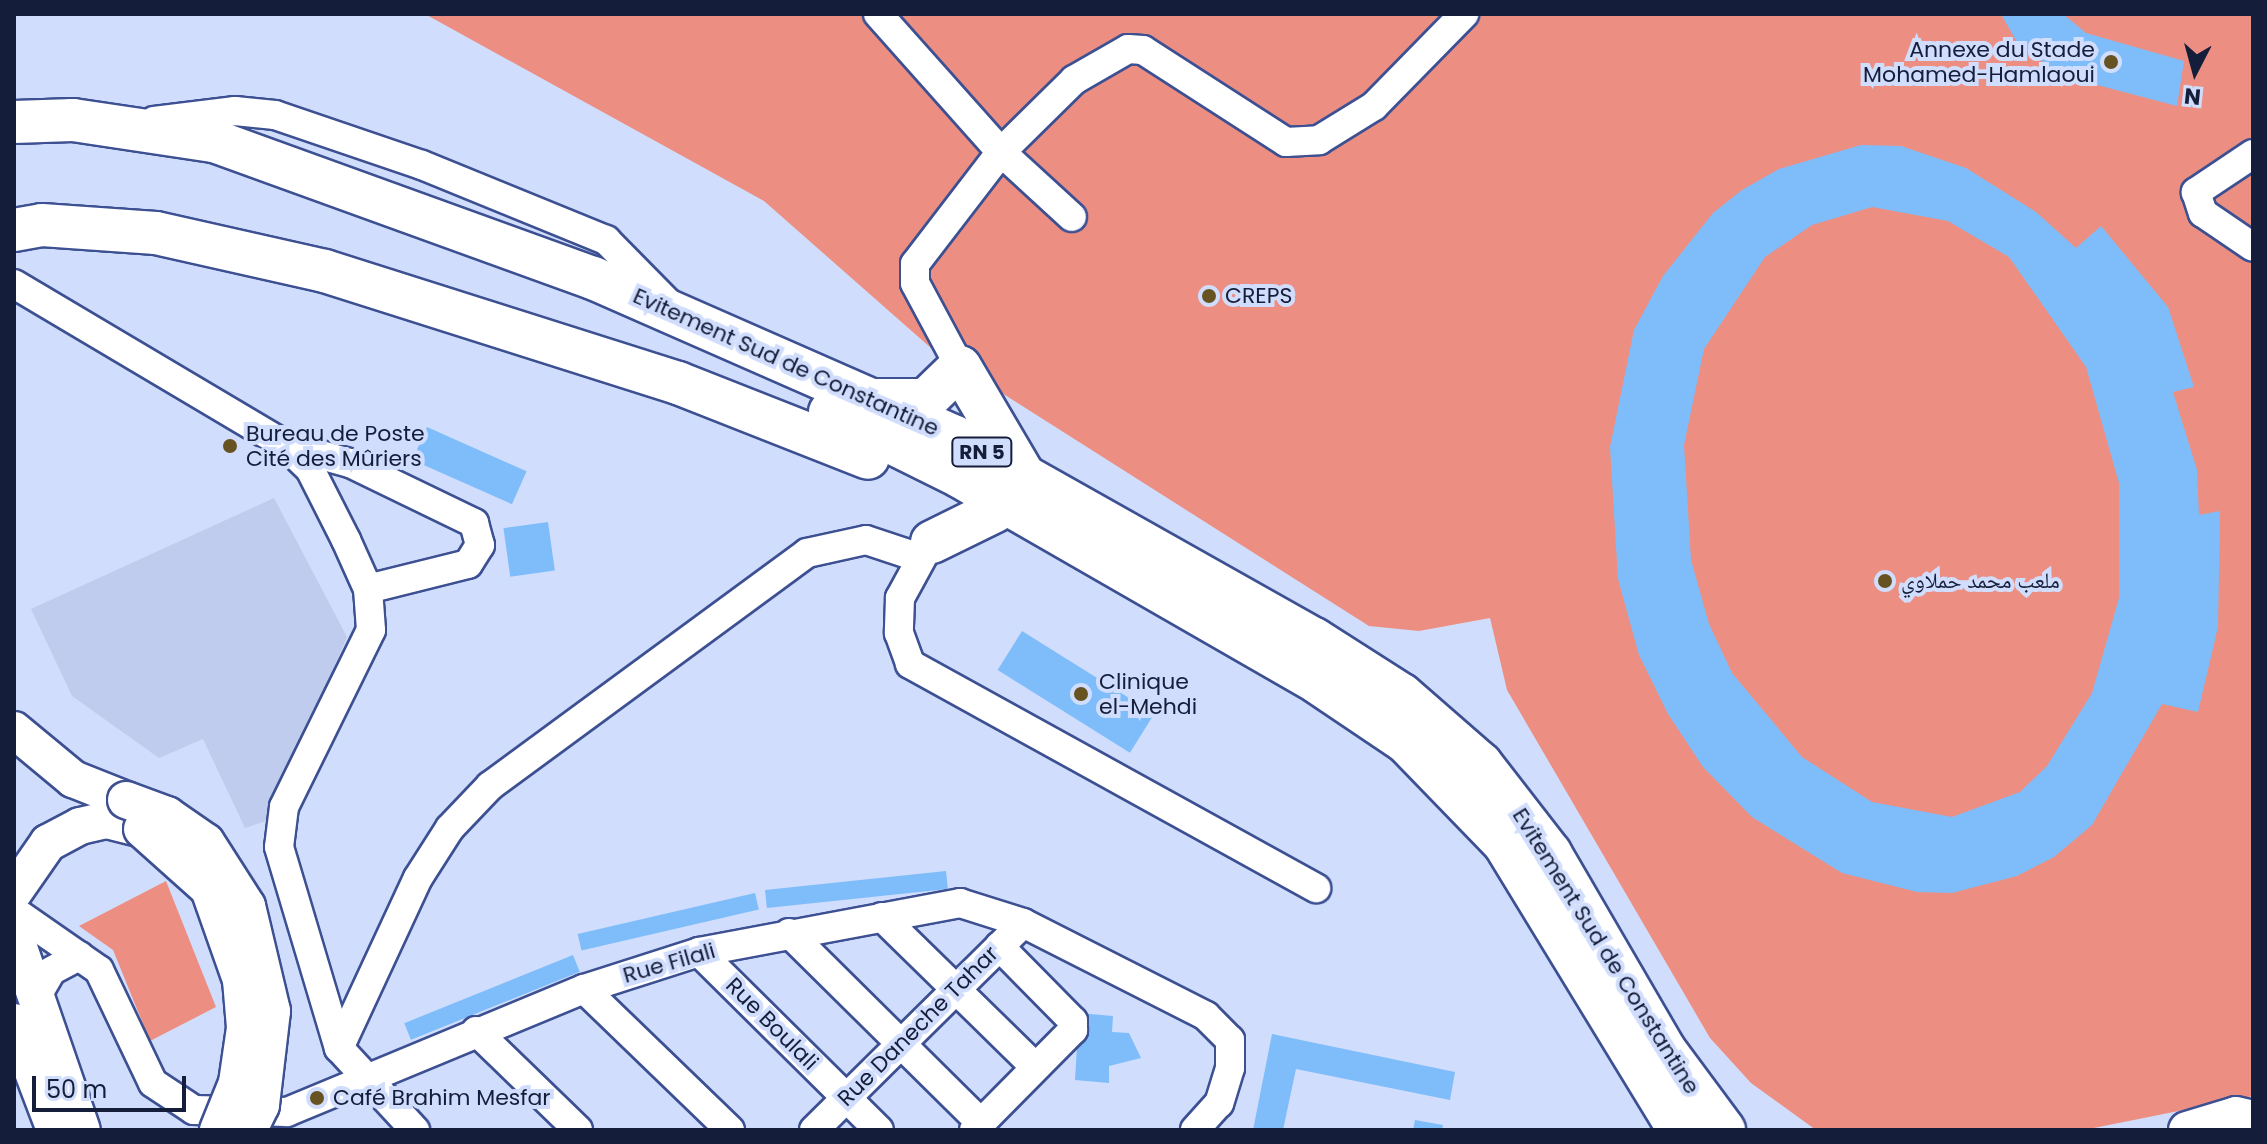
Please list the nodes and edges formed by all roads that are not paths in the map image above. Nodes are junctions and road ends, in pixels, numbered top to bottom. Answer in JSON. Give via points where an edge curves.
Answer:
{"nodes":[{"id":1,"x":878,"y":14,"type":"edge"},
{"id":2,"x":1464,"y":14,"type":"edge"},
{"id":3,"x":14,"y":122,"type":"edge"},
{"id":4,"x":14,"y":143,"type":"edge"},
{"id":5,"x":1001,"y":152,"type":"junction"},
{"id":6,"x":2253,"y":154,"type":"edge"},
{"id":7,"x":1072,"y":217,"type":"dead end"},
{"id":8,"x":14,"y":230,"type":"edge"},
{"id":9,"x":2253,"y":247,"type":"edge"},
{"id":10,"x":14,"y":284,"type":"edge"},
{"id":11,"x":960,"y":367,"type":"junction"},
{"id":12,"x":850,"y":392,"type":"junction"},
{"id":13,"x":284,"y":444,"type":"junction"},
{"id":14,"x":1024,"y":475,"type":"junction"},
{"id":15,"x":942,"y":488,"type":"junction"},
{"id":16,"x":995,"y":511,"type":"junction"},
{"id":17,"x":1066,"y":541,"type":"junction"},
{"id":18,"x":925,"y":549,"type":"junction"},
{"id":19,"x":368,"y":589,"type":"junction"},
{"id":20,"x":14,"y":730,"type":"edge"},
{"id":21,"x":134,"y":814,"type":"junction"},
{"id":22,"x":1316,"y":888,"type":"dead end"},
{"id":23,"x":14,"y":892,"type":"edge"},
{"id":24,"x":14,"y":911,"type":"edge"},
{"id":25,"x":882,"y":917,"type":"junction"},
{"id":26,"x":1023,"y":923,"type":"junction"},
{"id":27,"x":14,"y":933,"type":"edge"},
{"id":28,"x":789,"y":933,"type":"junction"},
{"id":29,"x":999,"y":946,"type":"junction"},
{"id":30,"x":699,"y":952,"type":"junction"},
{"id":31,"x":79,"y":956,"type":"junction"},
{"id":32,"x":584,"y":989,"type":"junction"},
{"id":33,"x":953,"y":989,"type":"junction"},
{"id":34,"x":24,"y":1011,"type":"edge"},
{"id":35,"x":476,"y":1031,"type":"junction"},
{"id":36,"x":1619,"y":1043,"type":"junction"},
{"id":37,"x":897,"y":1045,"type":"junction"},
{"id":38,"x":339,"y":1048,"type":"junction"},
{"id":39,"x":1035,"y":1067,"type":"junction"},
{"id":40,"x":360,"y":1077,"type":"junction"},
{"id":41,"x":845,"y":1096,"type":"junction"},
{"id":42,"x":2253,"y":1119,"type":"edge"},
{"id":43,"x":978,"y":1126,"type":"edge"},
{"id":44,"x":55,"y":1130,"type":"edge"},
{"id":45,"x":82,"y":1130,"type":"edge"},
{"id":46,"x":218,"y":1130,"type":"edge"},
{"id":47,"x":249,"y":1130,"type":"edge"},
{"id":48,"x":415,"y":1130,"type":"edge"},
{"id":49,"x":578,"y":1130,"type":"edge"},
{"id":50,"x":730,"y":1130,"type":"edge"},
{"id":51,"x":814,"y":1130,"type":"edge"},
{"id":52,"x":879,"y":1130,"type":"edge"},
{"id":53,"x":1195,"y":1130,"type":"edge"},
{"id":54,"x":1667,"y":1130,"type":"edge"},
{"id":55,"x":1679,"y":1130,"type":"edge"},
{"id":56,"x":1724,"y":1130,"type":"edge"},
{"id":57,"x":2187,"y":1130,"type":"edge"}],
"edges":[{"from":1,"to":5,"type":"street"},
{"from":2,"to":5,"type":"street","via":[[1374,106],[1319,140],[1286,142],[1177,67],[1128,49],[1074,80]]},
{"from":3,"to":12,"type":"highway","name":"Evitement Sud de Constantine","number":"RN 5","via":[[122,125],[214,141],[679,314]]},
{"from":4,"to":17,"type":"highway","name":"Evitement Sud de Constantine","number":"RN 5","via":[[80,142],[223,172],[508,273],[772,384],[959,476]]},
{"from":5,"to":7,"type":"street"},
{"from":5,"to":11,"type":"street","via":[[915,264],[915,283]]},
{"from":6,"to":9,"type":"street","via":[[2196,192],[2203,213]]},
{"from":8,"to":15,"type":"highway","via":[[42,225],[156,233],[325,271],[678,383]]},
{"from":10,"to":13,"type":"street"},
{"from":11,"to":12,"type":"highway","via":[[915,403]]},
{"from":11,"to":14,"type":"highway"},
{"from":12,"to":14,"type":"highway","name":"Evitement Sud de Constantine","number":"RN 5"},
{"from":13,"to":19,"type":"street","via":[[310,469]]},
{"from":13,"to":19,"type":"street","via":[[350,463],[474,523],[480,545],[468,564]]},
{"from":14,"to":56,"type":"highway","name":"Evitement Sud de Constantine","number":"RN 5","via":[[1314,639],[1452,734],[1550,853],[1664,1049]]},
{"from":15,"to":16,"type":"highway"},
{"from":15,"to":18,"type":"highway","via":[[950,511]]},
{"from":16,"to":17,"type":"highway"},
{"from":16,"to":18,"type":"highway"},
{"from":17,"to":36,"type":"highway","name":"Evitement Sud de Constantine","number":"RN 5","via":[[1366,713],[1459,789],[1504,843]]},
{"from":18,"to":22,"type":"street","via":[[900,598],[899,633],[910,664]]},
{"from":18,"to":38,"type":"street","via":[[866,540],[807,553],[490,786],[450,828],[418,878]]},
{"from":19,"to":38,"type":"street","via":[[371,630],[284,807],[279,847]]},
{"from":20,"to":21,"type":"main road","via":[[73,779]]},
{"from":21,"to":23,"type":"main road","via":[[80,826],[48,843]]},
{"from":21,"to":46,"type":"main road","bridge":true,"via":[[209,889],[241,980],[245,1028],[237,1083]]},
{"from":21,"to":47,"type":"main road","bridge":true,"via":[[167,815],[206,842],[247,906],[272,1011],[261,1105]]},
{"from":24,"to":31,"type":"street","name":"Rue Filali"},
{"from":25,"to":26,"type":"street","name":"Rue Filali","via":[[960,903]]},
{"from":25,"to":28,"type":"street","name":"Rue Filali"},
{"from":25,"to":33,"type":"street"},
{"from":26,"to":29,"type":"street","name":"Rue Daneche Tahar"},
{"from":26,"to":53,"type":"street","name":"Rue Filali","via":[[1206,1016],[1230,1040],[1219,1103]]},
{"from":27,"to":34,"type":"main road"},
{"from":28,"to":30,"type":"street","name":"Rue Filali"},
{"from":28,"to":37,"type":"street"},
{"from":29,"to":33,"type":"street","name":"Rue Daneche Tahar"},
{"from":29,"to":39,"type":"street","via":[[1073,1021],[1073,1030]]},
{"from":30,"to":32,"type":"street","name":"Rue Filali"},
{"from":30,"to":41,"type":"street","name":"Rue Boulali"},
{"from":31,"to":34,"type":"street","via":[[51,971]]},
{"from":31,"to":40,"type":"street","name":"Rue Filali","via":[[99,970],[153,1083],[194,1110],[287,1112]]},
{"from":32,"to":35,"type":"street","name":"Rue Filali"},
{"from":32,"to":50,"type":"street"},
{"from":33,"to":37,"type":"street","name":"Rue Daneche Tahar"},
{"from":33,"to":39,"type":"street"},
{"from":34,"to":44,"type":"main road"},
{"from":34,"to":45,"type":"main road"},
{"from":35,"to":40,"type":"street","name":"Rue Filali"},
{"from":35,"to":49,"type":"street"},
{"from":36,"to":54,"type":"street"},
{"from":36,"to":55,"type":"highway","name":"Evitement Sud de Constantine","number":"RN 5"},
{"from":37,"to":41,"type":"street","name":"Rue Daneche Tahar"},
{"from":37,"to":43,"type":"street"},
{"from":38,"to":40,"type":"street"},
{"from":39,"to":43,"type":"street"},
{"from":40,"to":48,"type":"street"},
{"from":41,"to":51,"type":"street","name":"Rue Daneche Tahar"},
{"from":41,"to":52,"type":"street","name":"Rue Boulali"},
{"from":42,"to":57,"type":"main road","via":[[2236,1115]]}]}
